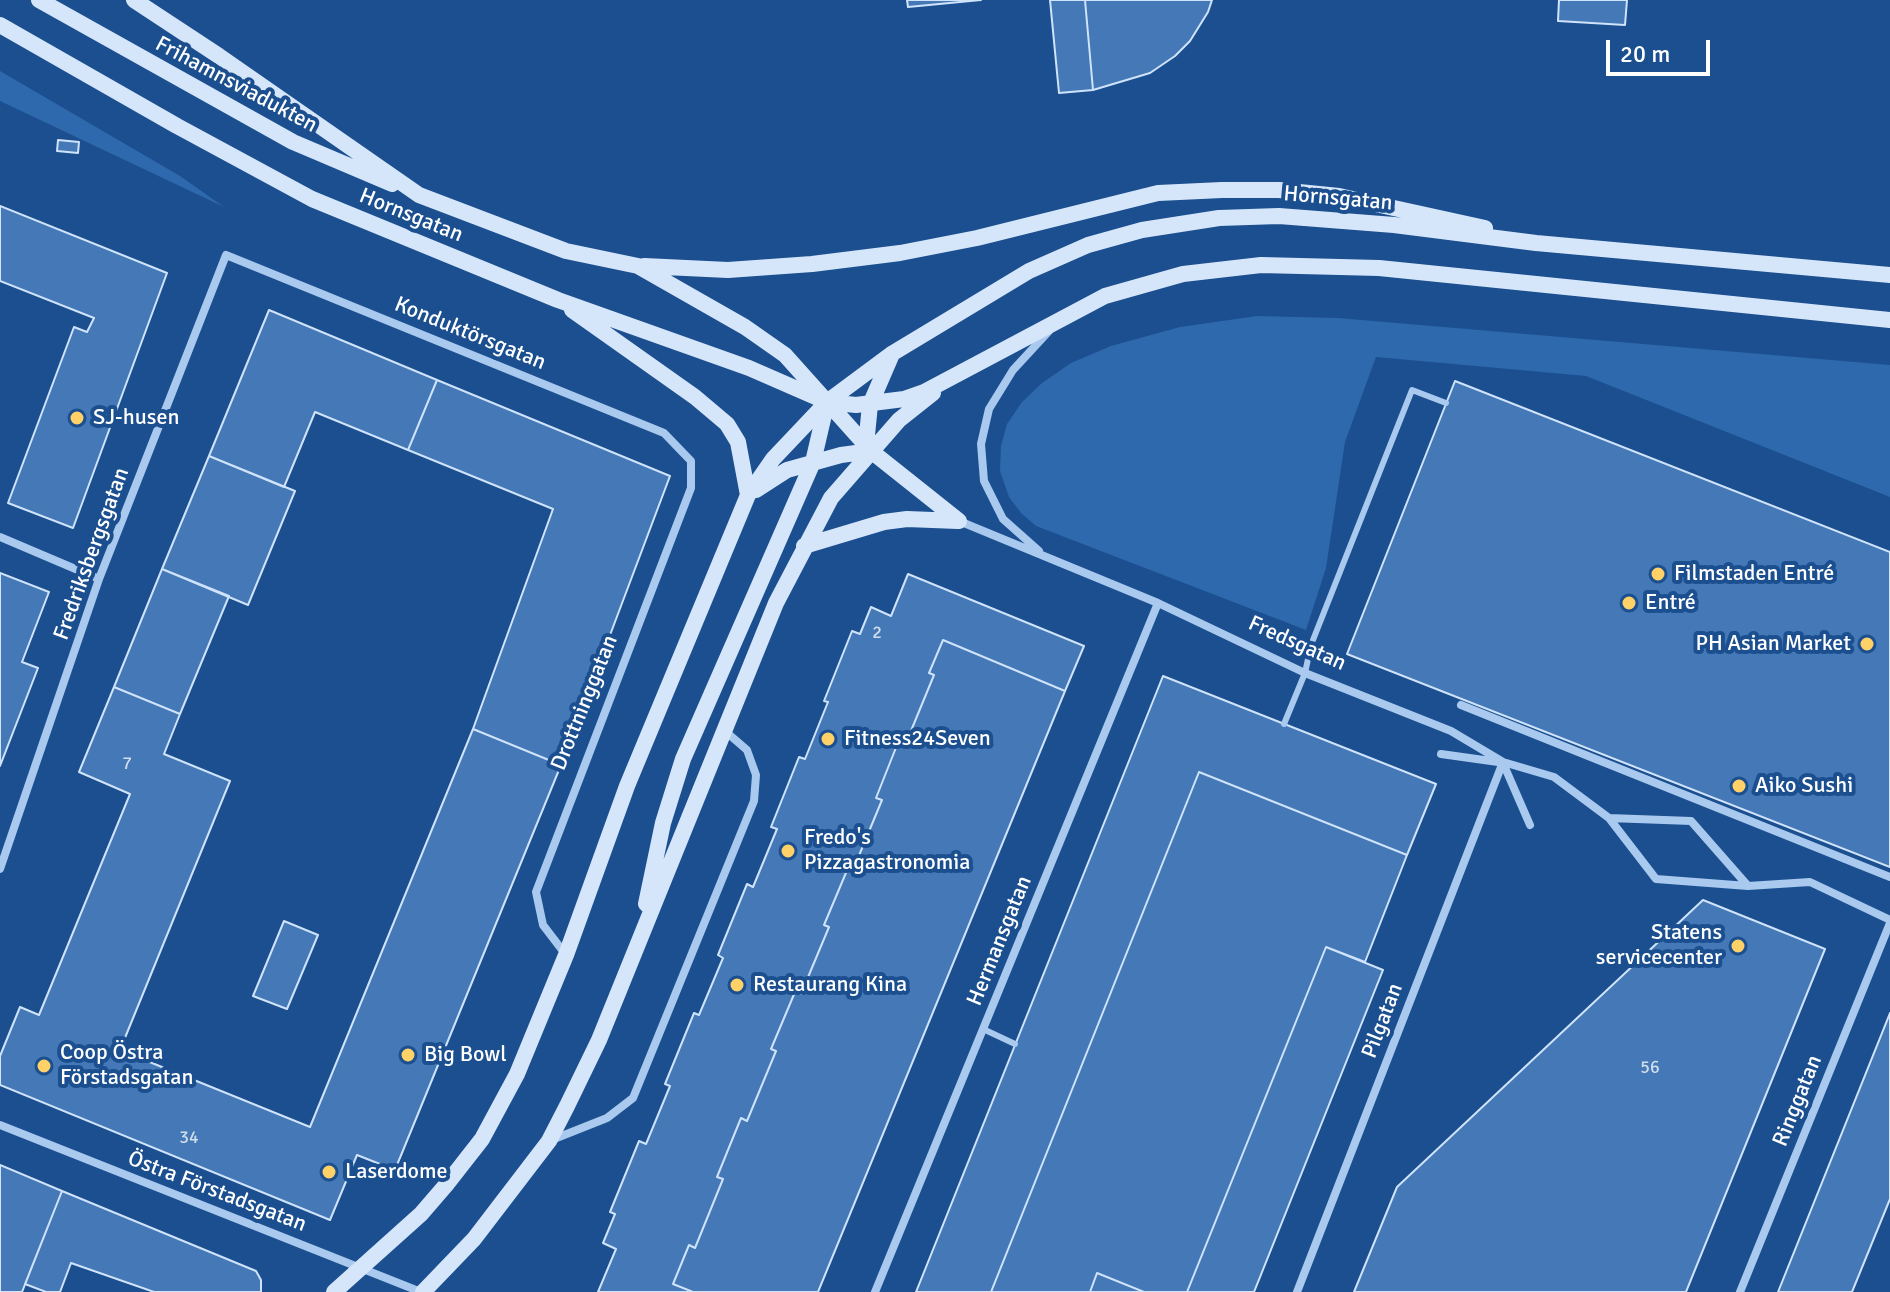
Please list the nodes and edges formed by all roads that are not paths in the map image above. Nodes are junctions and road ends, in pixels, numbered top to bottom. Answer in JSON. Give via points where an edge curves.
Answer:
{"nodes":[{"id":1,"x":39,"y":0,"type":"edge"},
{"id":2,"x":134,"y":0,"type":"edge"},
{"id":3,"x":0,"y":25,"type":"edge"},
{"id":4,"x":419,"y":195,"type":"junction"},
{"id":5,"x":1536,"y":243,"type":"junction"},
{"id":6,"x":226,"y":255,"type":"joint"},
{"id":7,"x":638,"y":266,"type":"junction"},
{"id":8,"x":1890,"y":275,"type":"edge"},
{"id":9,"x":558,"y":300,"type":"junction"},
{"id":10,"x":1062,"y":317,"type":"junction"},
{"id":11,"x":1890,"y":320,"type":"edge"},
{"id":12,"x":893,"y":353,"type":"junction"},
{"id":13,"x":958,"y":373,"type":"junction"},
{"id":14,"x":827,"y":402,"type":"junction"},
{"id":15,"x":1446,"y":403,"type":"dead end"},
{"id":16,"x":870,"y":405,"type":"junction"},
{"id":17,"x":871,"y":451,"type":"junction"},
{"id":18,"x":691,"y":461,"type":"joint"},
{"id":19,"x":813,"y":462,"type":"junction"},
{"id":20,"x":748,"y":495,"type":"junction"},
{"id":21,"x":959,"y":521,"type":"junction"},
{"id":22,"x":0,"y":537,"type":"edge"},
{"id":23,"x":804,"y":546,"type":"junction"},
{"id":24,"x":1045,"y":557,"type":"junction"},
{"id":25,"x":99,"y":579,"type":"junction"},
{"id":26,"x":1158,"y":603,"type":"junction"},
{"id":27,"x":1305,"y":673,"type":"junction"},
{"id":28,"x":1461,"y":705,"type":"dead end"},
{"id":29,"x":1284,"y":724,"type":"dead end"},
{"id":30,"x":724,"y":730,"type":"junction"},
{"id":31,"x":1441,"y":754,"type":"dead end"},
{"id":32,"x":1503,"y":762,"type":"junction"},
{"id":33,"x":1609,"y":818,"type":"junction"},
{"id":34,"x":1530,"y":825,"type":"dead end"},
{"id":35,"x":0,"y":869,"type":"edge"},
{"id":36,"x":1890,"y":877,"type":"edge"},
{"id":37,"x":1748,"y":886,"type":"junction"},
{"id":38,"x":1890,"y":921,"type":"edge"},
{"id":39,"x":640,"y":937,"type":"junction"},
{"id":40,"x":566,"y":955,"type":"junction"},
{"id":41,"x":983,"y":1029,"type":"junction"},
{"id":42,"x":1015,"y":1044,"type":"dead end"},
{"id":43,"x":0,"y":1125,"type":"edge"},
{"id":44,"x":549,"y":1141,"type":"junction"},
{"id":45,"x":362,"y":1268,"type":"junction"},
{"id":46,"x":334,"y":1292,"type":"edge"},
{"id":47,"x":422,"y":1292,"type":"edge"},
{"id":48,"x":875,"y":1292,"type":"edge"},
{"id":49,"x":1297,"y":1292,"type":"edge"},
{"id":50,"x":1740,"y":1292,"type":"edge"}],
"edges":[{"from":1,"to":4,"type":"main road","name":"Frihamnsviadukten","via":[[293,142]]},
{"from":2,"to":4,"type":"main road","name":"Hornsgatan"},
{"from":3,"to":9,"type":"main road","name":"Hornsgatan","via":[[312,199]]},
{"from":4,"to":7,"type":"main road","name":"Hornsgatan","via":[[566,251]]},
{"from":5,"to":7,"type":"main road","via":[[1339,196],[1222,190],[1158,193],[977,238],[856,258],[728,270]]},
{"from":5,"to":8,"type":"main road","name":"Hornsgatan"},
{"from":5,"to":12,"type":"main road","name":"Hornsgatan","via":[[1279,216],[1219,218],[1142,230],[1088,245],[1029,271]]},
{"from":6,"to":18,"type":"street","name":"Konduktörsgatan","via":[[664,433]]},
{"from":6,"to":25,"type":"street","name":"Fredriksbergsgatan"},
{"from":7,"to":14,"type":"main road","name":"Hornsgatan","via":[[785,355]]},
{"from":9,"to":14,"type":"main road","name":"Hornsgatan","via":[[749,368]]},
{"from":9,"to":20,"type":"main road","via":[[727,424],[738,442]]},
{"from":10,"to":11,"type":"main road","name":"Hornsgatan","via":[[1105,296],[1183,274],[1302,265],[1442,274]]},
{"from":10,"to":13,"type":"main road","name":"Hornsgatan"},
{"from":10,"to":24,"type":"street","via":[[1013,370],[989,409],[981,444],[984,481],[1003,519]]},
{"from":12,"to":14,"type":"main road","name":"Hornsgatan"},
{"from":12,"to":16,"type":"main road"},
{"from":13,"to":16,"type":"main road","name":"Hornsgatan","via":[[924,392]]},
{"from":13,"to":17,"type":"main road","via":[[899,420]]},
{"from":14,"to":16,"type":"main road","name":"Hornsgatan"},
{"from":14,"to":17,"type":"main road"},
{"from":14,"to":19,"type":"main road"},
{"from":14,"to":20,"type":"main road","name":"Hornsgatan","via":[[773,459]]},
{"from":15,"to":27,"type":"lane","via":[[1412,390],[1311,645]]},
{"from":16,"to":17,"type":"main road"},
{"from":17,"to":19,"type":"main road"},
{"from":17,"to":21,"type":"main road"},
{"from":17,"to":23,"type":"main road","via":[[831,498]]},
{"from":18,"to":40,"type":"street","name":"Drottninggatan","via":[[691,488],[536,892],[543,925]]},
{"from":19,"to":20,"type":"main road","via":[[787,470]]},
{"from":19,"to":39,"type":"main road","via":[[683,759],[663,823]]},
{"from":20,"to":40,"type":"main road","via":[[627,786]]},
{"from":21,"to":23,"type":"main road","via":[[884,522]]},
{"from":21,"to":24,"type":"street","name":"Fredsgatan"},
{"from":22,"to":25,"type":"street"},
{"from":23,"to":30,"type":"main road"},
{"from":24,"to":26,"type":"street","name":"Fredsgatan"},
{"from":25,"to":35,"type":"street","name":"Fredriksbergsgatan"},
{"from":26,"to":27,"type":"street","name":"Fredsgatan"},
{"from":26,"to":41,"type":"street","name":"Hermansgatan"},
{"from":27,"to":29,"type":"lane"},
{"from":27,"to":32,"type":"street","name":"Fredsgatan","via":[[1451,731]]},
{"from":28,"to":36,"type":"street"},
{"from":30,"to":39,"type":"main road"},
{"from":30,"to":44,"type":"street","via":[[747,750],[756,775],[754,801],[633,1098],[607,1118]]},
{"from":31,"to":32,"type":"street"},
{"from":32,"to":33,"type":"street","name":"Fredsgatan","via":[[1554,777]]},
{"from":32,"to":34,"type":"street"},
{"from":32,"to":49,"type":"street","name":"Pilgatan"},
{"from":33,"to":37,"type":"street","via":[[1691,821]]},
{"from":33,"to":37,"type":"street","name":"Fredsgatan","via":[[1656,879]]},
{"from":37,"to":38,"type":"street","name":"Fredsgatan","via":[[1810,882]]},
{"from":38,"to":50,"type":"street","name":"Ringgatan"},
{"from":39,"to":44,"type":"main road","via":[[599,1040]]},
{"from":40,"to":45,"type":"main road","via":[[517,1074],[482,1139],[421,1214]]},
{"from":41,"to":42,"type":"lane"},
{"from":41,"to":48,"type":"street","name":"Hermansgatan"},
{"from":43,"to":45,"type":"street","name":"Östra Förstadsgatan"},
{"from":44,"to":47,"type":"main road","via":[[474,1239]]},
{"from":45,"to":46,"type":"main road"},
{"from":45,"to":47,"type":"street","name":"Östra Förstadsgatan"}]}
